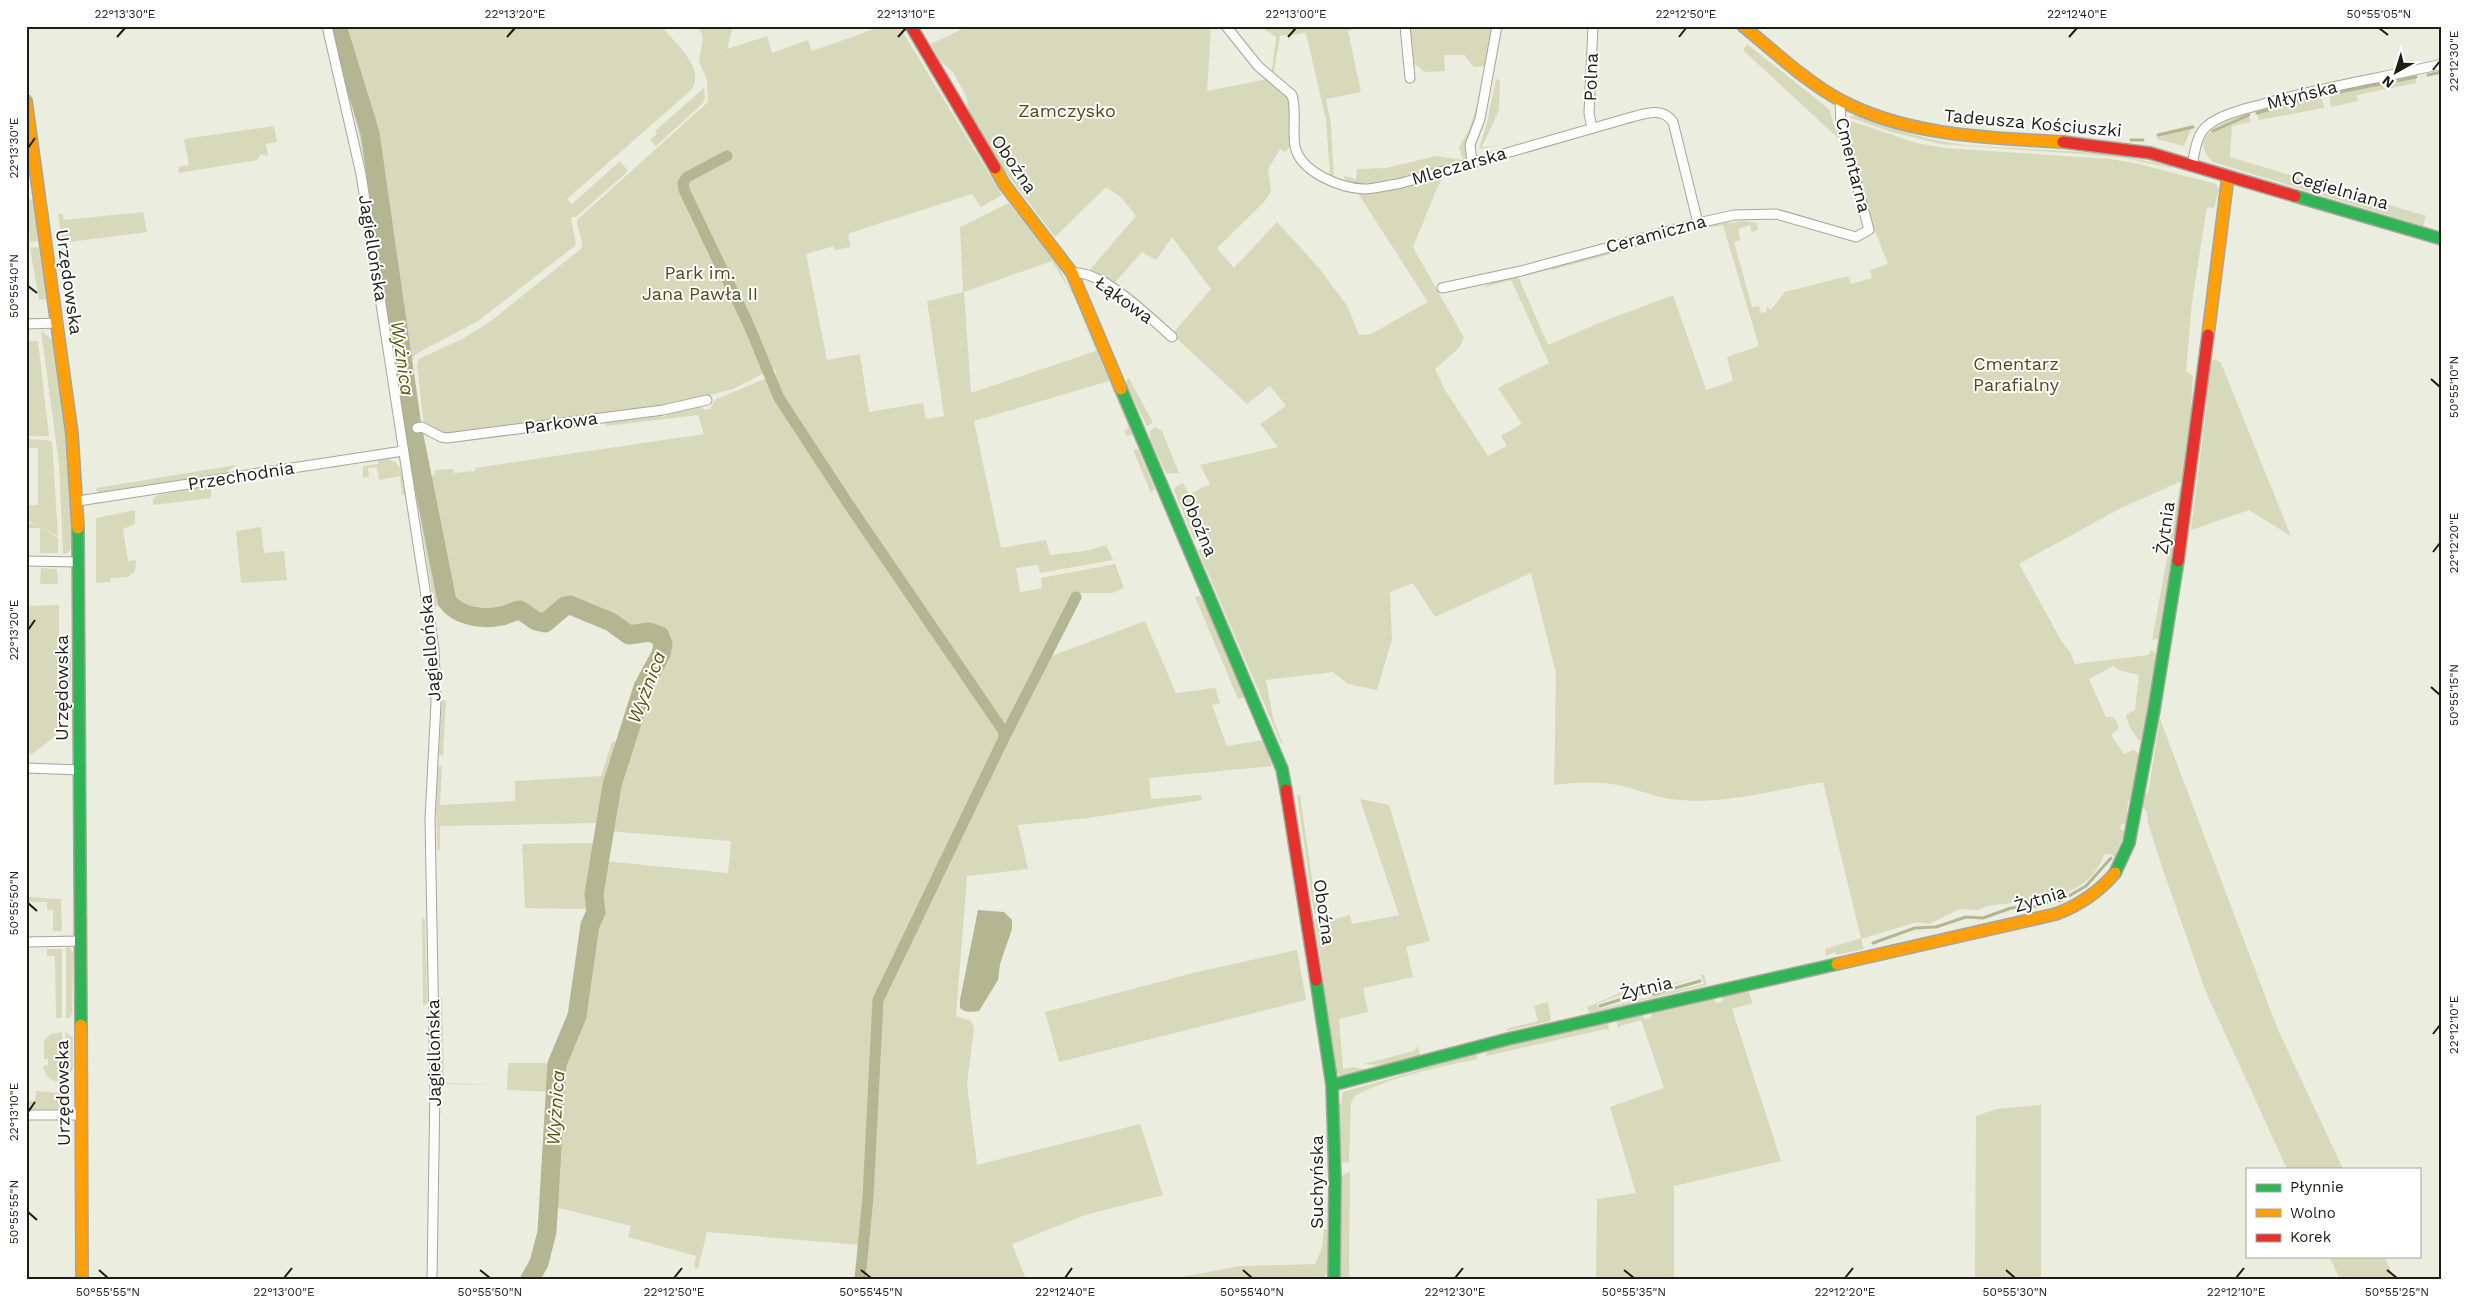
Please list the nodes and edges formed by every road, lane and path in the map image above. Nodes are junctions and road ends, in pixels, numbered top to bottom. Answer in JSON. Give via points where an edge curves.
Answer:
{"nodes":[{"id":1,"x":327,"y":26,"type":"edge"},
{"id":2,"x":911,"y":26,"type":"edge"},
{"id":3,"x":1226,"y":26,"type":"edge"},
{"id":4,"x":1405,"y":26,"type":"edge"},
{"id":5,"x":1497,"y":26,"type":"edge"},
{"id":6,"x":1593,"y":26,"type":"edge"},
{"id":7,"x":1743,"y":26,"type":"edge"},
{"id":8,"x":2442,"y":64,"type":"edge"},
{"id":9,"x":1410,"y":78,"type":"dead end"},
{"id":10,"x":1840,"y":100,"type":"junction"},
{"id":11,"x":26,"y":101,"type":"edge"},
{"id":12,"x":1592,"y":128,"type":"junction"},
{"id":13,"x":1472,"y":161,"type":"junction"},
{"id":14,"x":2192,"y":165,"type":"junction"},
{"id":15,"x":2228,"y":176,"type":"junction"},
{"id":16,"x":1698,"y":223,"type":"junction"},
{"id":17,"x":1869,"y":230,"type":"joint"},
{"id":18,"x":2442,"y":239,"type":"edge"},
{"id":19,"x":1072,"y":273,"type":"junction"},
{"id":20,"x":1442,"y":288,"type":"dead end"},
{"id":21,"x":26,"y":324,"type":"edge"},
{"id":22,"x":58,"y":324,"type":"junction"},
{"id":23,"x":1172,"y":337,"type":"dead end"},
{"id":24,"x":707,"y":400,"type":"dead end"},
{"id":25,"x":409,"y":429,"type":"junction"},
{"id":26,"x":403,"y":451,"type":"junction"},
{"id":27,"x":78,"y":500,"type":"junction"},
{"id":28,"x":26,"y":561,"type":"edge"},
{"id":29,"x":79,"y":562,"type":"junction"},
{"id":30,"x":26,"y":768,"type":"edge"},
{"id":31,"x":80,"y":770,"type":"junction"},
{"id":32,"x":80,"y":941,"type":"junction"},
{"id":33,"x":26,"y":942,"type":"edge"},
{"id":34,"x":1332,"y":1085,"type":"junction"},
{"id":35,"x":26,"y":1115,"type":"edge"},
{"id":36,"x":81,"y":1115,"type":"junction"},
{"id":37,"x":82,"y":1279,"type":"edge"},
{"id":38,"x":432,"y":1279,"type":"edge"},
{"id":39,"x":1334,"y":1279,"type":"edge"}],
"edges":[{"from":1,"to":25,"type":"street","name":"Jagiellońska","via":[[361,174]]},
{"from":2,"to":19,"type":"street","name":"Oboźna","via":[[1004,184]]},
{"from":3,"to":13,"type":"street","name":"Mleczarska","via":[[1264,72],[1292,95],[1296,150],[1308,166],[1321,175],[1354,188],[1366,189],[1434,174]]},
{"from":4,"to":9,"type":"street"},
{"from":5,"to":13,"type":"street","via":[[1480,118],[1470,145]]},
{"from":6,"to":12,"type":"street","name":"Polna","via":[[1589,113]]},
{"from":7,"to":10,"type":"street","name":"Tadeusza Kościuszki"},
{"from":8,"to":14,"type":"street","name":"Młyńska","via":[[2324,88],[2230,115],[2208,125],[2200,134]]},
{"from":10,"to":14,"type":"street","name":"Tadeusza Kościuszki","via":[[1875,115],[1946,134],[2105,145]]},
{"from":10,"to":17,"type":"street","name":"Cmentarna","via":[[1841,124]]},
{"from":11,"to":22,"type":"street","name":"Urzędowska"},
{"from":12,"to":13,"type":"street","name":"Mleczarska"},
{"from":12,"to":16,"type":"street","name":"Mleczarska","via":[[1656,112],[1668,114],[1675,127]]},
{"from":14,"to":15,"type":"street","name":"Tadeusza Kościuszki"},
{"from":15,"to":18,"type":"street","name":"Cegielniana"},
{"from":15,"to":34,"type":"street","name":"Żytnia","via":[[2183,531],[2153,718],[2129,844],[2121,864],[2102,889],[2082,904],[2047,918],[1556,1027]]},
{"from":16,"to":17,"type":"street","name":"Ceramiczna","via":[[1734,215],[1770,214],[1856,237]]},
{"from":16,"to":20,"type":"street","name":"Ceramiczna","via":[[1520,271]]},
{"from":19,"to":23,"type":"street","name":"Łąkowa","via":[[1080,272],[1098,279]]},
{"from":19,"to":34,"type":"street","name":"Oboźna","via":[[1282,769],[1295,835]]},
{"from":21,"to":22,"type":"street"},
{"from":22,"to":27,"type":"street","name":"Urzędowska"},
{"from":24,"to":25,"type":"street","name":"Parkowa","via":[[663,410],[447,438],[422,426]]},
{"from":25,"to":26,"type":"street","name":"Jagiellońska"},
{"from":26,"to":27,"type":"street","name":"Przechodnia"},
{"from":26,"to":38,"type":"street","name":"Jagiellońska","via":[[434,648],[436,686],[430,819],[435,1086]]},
{"from":27,"to":29,"type":"street","name":"Urzędowska"},
{"from":28,"to":29,"type":"street"},
{"from":29,"to":31,"type":"street","name":"Urzędowska"},
{"from":30,"to":31,"type":"street"},
{"from":31,"to":32,"type":"street","name":"Urzędowska"},
{"from":32,"to":33,"type":"street"},
{"from":32,"to":36,"type":"street","name":"Urzędowska"},
{"from":34,"to":39,"type":"street","name":"Suchyńska"},
{"from":35,"to":36,"type":"street"},
{"from":36,"to":37,"type":"street","name":"Urzędowska"}]}
